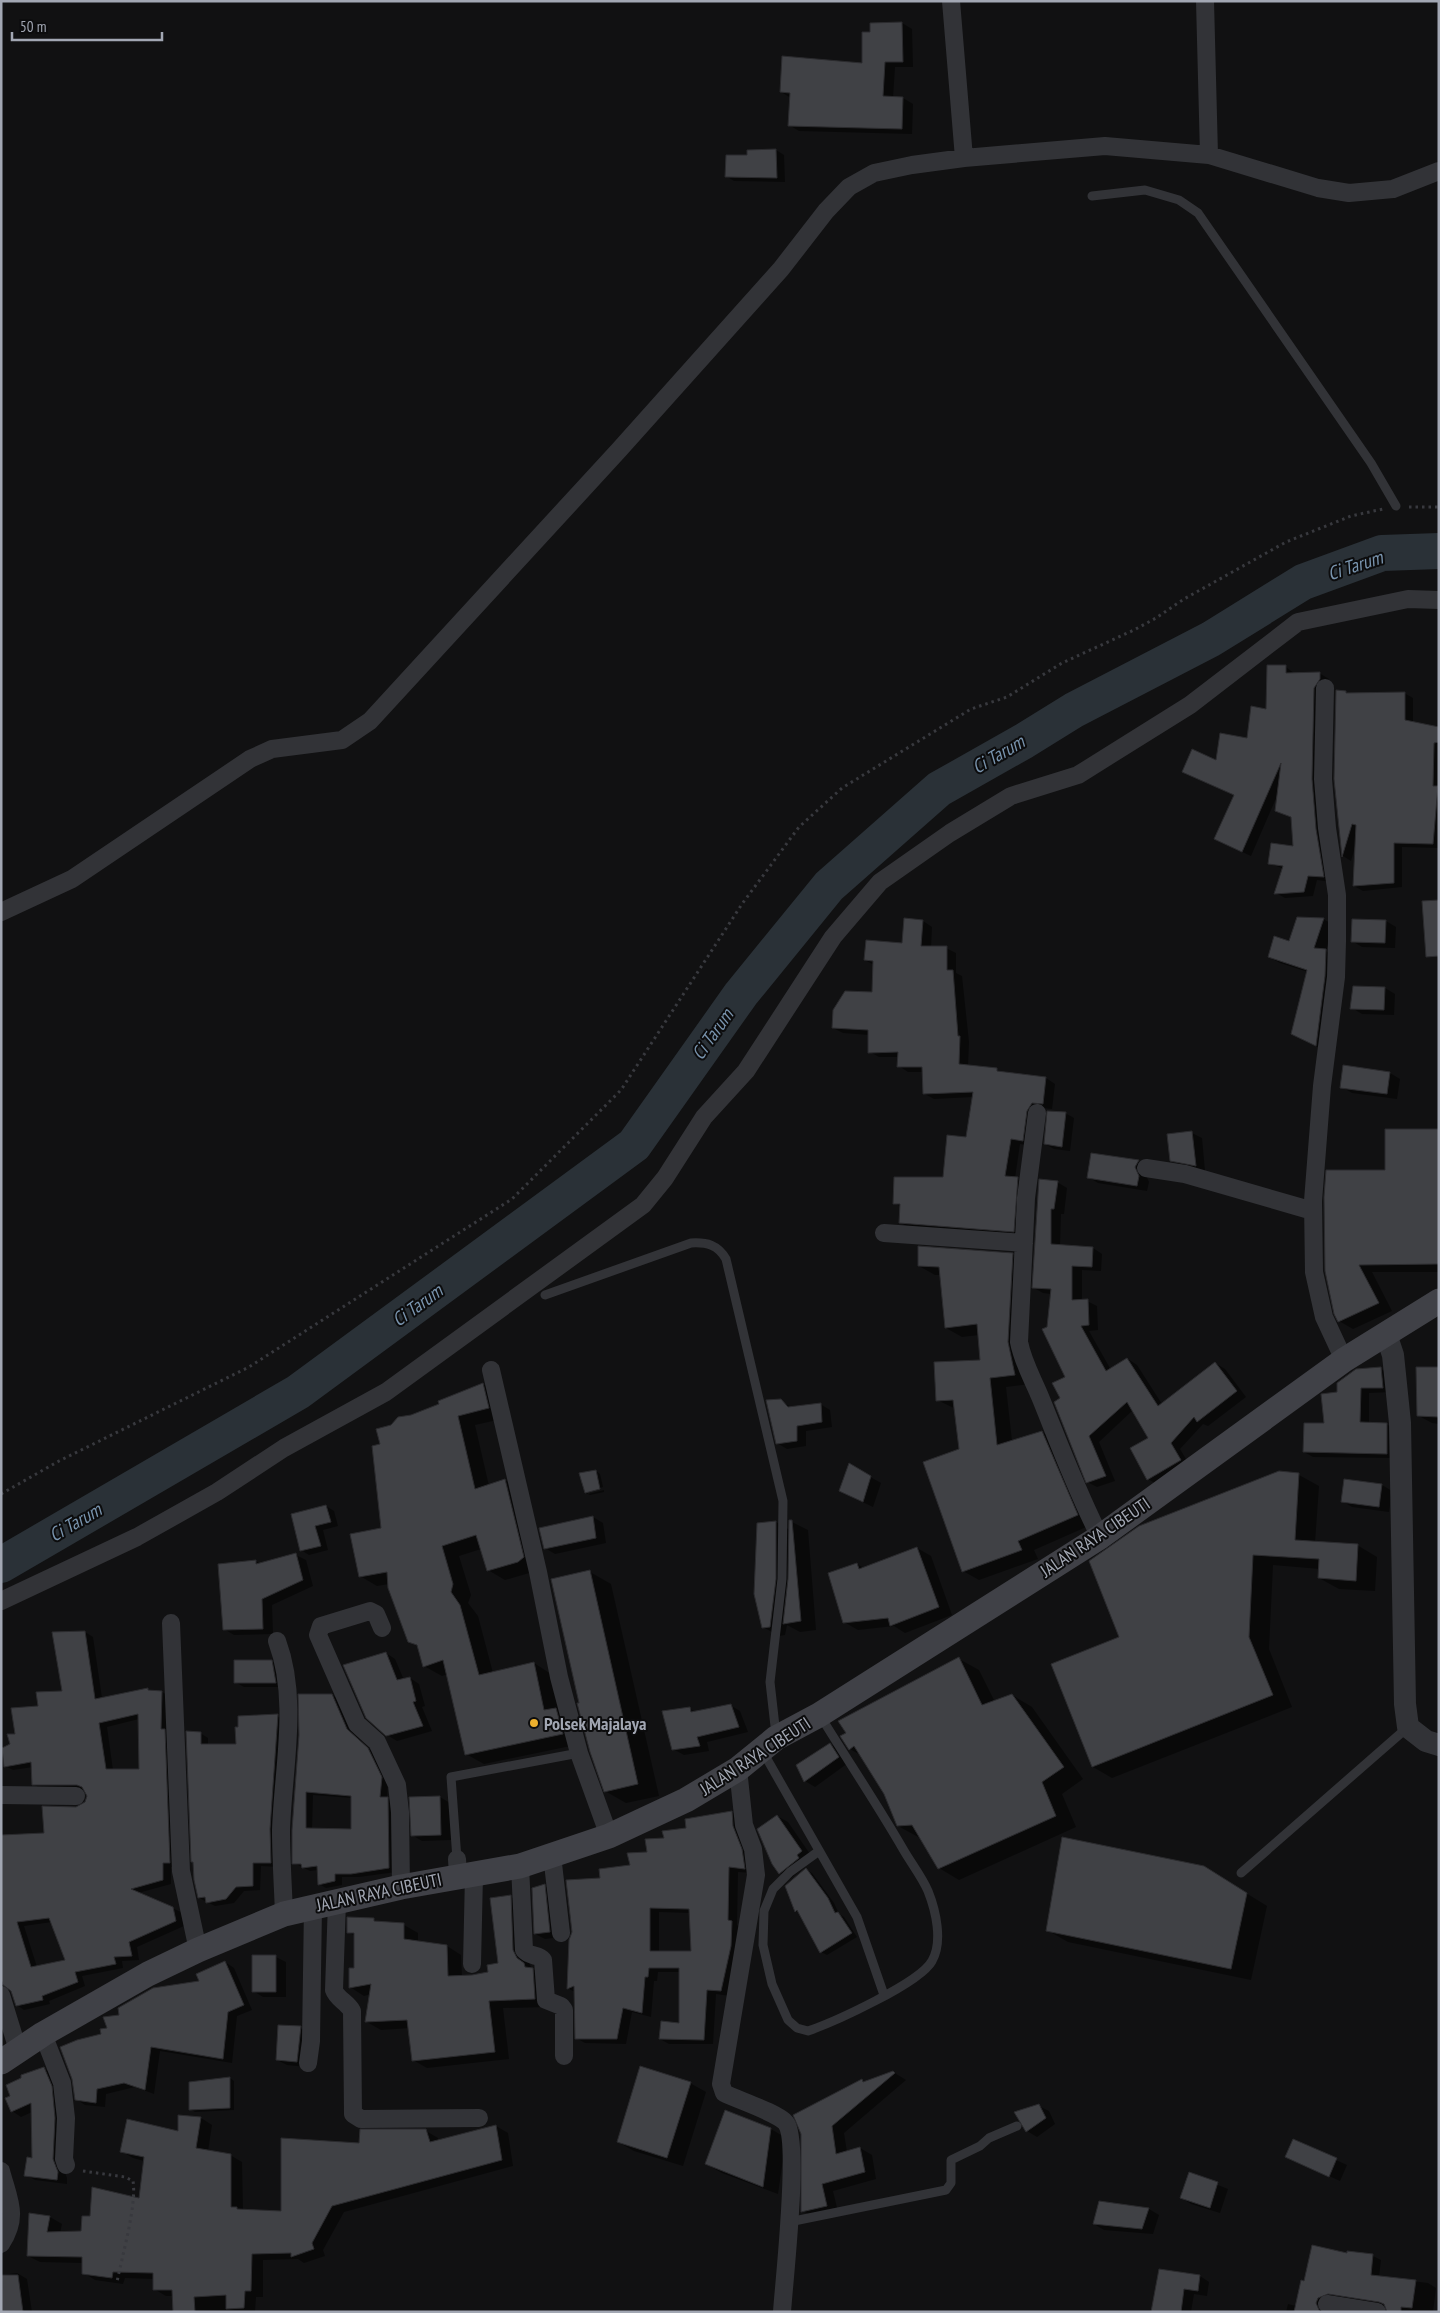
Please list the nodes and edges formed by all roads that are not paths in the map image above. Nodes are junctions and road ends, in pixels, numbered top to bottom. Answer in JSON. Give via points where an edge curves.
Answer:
{"nodes":[{"id":1,"x":951,"y":1,"type":"edge"},
{"id":2,"x":1204,"y":1,"type":"edge"},
{"id":3,"x":1209,"y":155,"type":"junction"},
{"id":4,"x":964,"y":158,"type":"junction"},
{"id":5,"x":1439,"y":171,"type":"edge"},
{"id":6,"x":1092,"y":196,"type":"dead end"},
{"id":7,"x":1396,"y":506,"type":"road end"},
{"id":8,"x":1439,"y":600,"type":"edge"},
{"id":9,"x":1325,"y":688,"type":"dead end"},
{"id":10,"x":1,"y":912,"type":"edge"},
{"id":11,"x":1037,"y":1113,"type":"dead end"},
{"id":12,"x":1146,"y":1168,"type":"dead end"},
{"id":13,"x":1313,"y":1211,"type":"junction"},
{"id":14,"x":884,"y":1233,"type":"dead end"},
{"id":15,"x":1024,"y":1243,"type":"junction"},
{"id":16,"x":545,"y":1295,"type":"dead end"},
{"id":17,"x":1439,"y":1301,"type":"edge"},
{"id":18,"x":1386,"y":1334,"type":"junction"},
{"id":19,"x":1344,"y":1360,"type":"junction"},
{"id":20,"x":490,"y":1370,"type":"dead end"},
{"id":21,"x":1100,"y":1536,"type":"junction"},
{"id":22,"x":1,"y":1601,"type":"edge"},
{"id":23,"x":171,"y":1623,"type":"dead end"},
{"id":24,"x":382,"y":1628,"type":"dead end"},
{"id":25,"x":277,"y":1640,"type":"dead end"},
{"id":26,"x":819,"y":1715,"type":"junction"},
{"id":27,"x":1408,"y":1726,"type":"junction"},
{"id":28,"x":769,"y":1744,"type":"junction"},
{"id":29,"x":1439,"y":1745,"type":"edge"},
{"id":30,"x":579,"y":1753,"type":"junction"},
{"id":31,"x":738,"y":1769,"type":"junction"},
{"id":32,"x":2,"y":1791,"type":"edge"},
{"id":33,"x":76,"y":1796,"type":"dead end"},
{"id":34,"x":609,"y":1836,"type":"junction"},
{"id":35,"x":819,"y":1851,"type":"junction"},
{"id":36,"x":552,"y":1855,"type":"junction"},
{"id":37,"x":520,"y":1866,"type":"junction"},
{"id":38,"x":463,"y":1870,"type":"junction"},
{"id":39,"x":1240,"y":1873,"type":"dead end"},
{"id":40,"x":401,"y":1887,"type":"junction"},
{"id":41,"x":325,"y":1903,"type":"junction"},
{"id":42,"x":284,"y":1914,"type":"junction"},
{"id":43,"x":561,"y":1933,"type":"dead end"},
{"id":44,"x":198,"y":1950,"type":"junction"},
{"id":45,"x":472,"y":1964,"type":"dead end"},
{"id":46,"x":1,"y":1995,"type":"edge"},
{"id":47,"x":884,"y":1995,"type":"junction"},
{"id":48,"x":43,"y":2034,"type":"junction"},
{"id":49,"x":10,"y":2056,"type":"edge"},
{"id":50,"x":564,"y":2056,"type":"dead end"},
{"id":51,"x":308,"y":2063,"type":"dead end"},
{"id":52,"x":478,"y":2118,"type":"dead end"},
{"id":53,"x":1017,"y":2126,"type":"dead end"},
{"id":54,"x":66,"y":2165,"type":"road end"},
{"id":55,"x":1,"y":2171,"type":"edge"},
{"id":56,"x":789,"y":2222,"type":"junction"},
{"id":57,"x":1,"y":2244,"type":"edge"},
{"id":58,"x":1327,"y":2304,"type":"dead end"},
{"id":59,"x":782,"y":2312,"type":"edge"},
{"id":60,"x":1377,"y":2312,"type":"edge"}],
"edges":[{"from":1,"to":4,"type":"street"},
{"from":2,"to":3,"type":"street"},
{"from":3,"to":4,"type":"street","via":[[1104,146]]},
{"from":3,"to":5,"type":"street","via":[[1318,188],[1348,193],[1393,189]]},
{"from":4,"to":10,"type":"street","via":[[874,173],[849,188],[652,413],[370,721],[342,740],[272,749],[250,759],[72,879]]},
{"from":6,"to":7,"type":"lane","via":[[1145,190],[1179,200],[1198,213],[1371,463]]},
{"from":8,"to":22,"type":"street","via":[[1408,599],[1298,622],[1190,705],[1078,775],[1011,796],[950,833],[880,882],[833,937],[746,1071],[704,1117],[665,1178],[643,1205],[386,1392],[284,1448],[217,1492],[137,1537]]},
{"from":9,"to":13,"type":"street","via":[[1323,779],[1337,895],[1337,941]]},
{"from":11,"to":15,"type":"street"},
{"from":12,"to":13,"type":"street","via":[[1185,1174]]},
{"from":13,"to":19,"type":"street","via":[[1316,1281],[1324,1317]]},
{"from":14,"to":15,"type":"street"},
{"from":15,"to":21,"type":"street","via":[[1020,1351],[1077,1492]]},
{"from":16,"to":28,"type":"lane","via":[[691,1243],[713,1245],[722,1251],[726,1259],[783,1501],[782,1579],[770,1682]]},
{"from":17,"to":18,"type":"main road","name":"JALAN RAYA CIBEUTI"},
{"from":18,"to":19,"type":"main road","name":"JALAN RAYA CIBEUTI"},
{"from":18,"to":27,"type":"street","via":[[1393,1355],[1400,1423]]},
{"from":19,"to":21,"type":"main road","name":"JALAN RAYA CIBEUTI"},
{"from":20,"to":30,"type":"street"},
{"from":21,"to":26,"type":"main road","name":"JALAN RAYA CIBEUTI"},
{"from":23,"to":44,"type":"street","via":[[181,1871]]},
{"from":24,"to":40,"type":"street","via":[[376,1614],[370,1611],[321,1626],[318,1635],[356,1724],[378,1742],[397,1785]]},
{"from":25,"to":42,"type":"street","via":[[286,1668],[288,1699],[281,1830]]},
{"from":26,"to":28,"type":"main road","name":"JALAN RAYA CIBEUTI"},
{"from":26,"to":47,"type":"lane","via":[[928,1892],[937,1926],[936,1952],[925,1972]]},
{"from":27,"to":29,"type":"street","via":[[1426,1741]]},
{"from":27,"to":39,"type":"lane"},
{"from":28,"to":31,"type":"main road","name":"JALAN RAYA CIBEUTI"},
{"from":28,"to":35,"type":"lane"},
{"from":30,"to":34,"type":"street"},
{"from":30,"to":38,"type":"lane","via":[[451,1777]]},
{"from":31,"to":34,"type":"main road","name":"JALAN RAYA CIBEUTI","via":[[686,1800]]},
{"from":31,"to":56,"type":"street","via":[[744,1825],[754,1849],[756,1875],[721,2090],[782,2118],[788,2126],[791,2140]]},
{"from":32,"to":33,"type":"street"},
{"from":34,"to":36,"type":"main road","name":"JALAN RAYA CIBEUTI"},
{"from":35,"to":47,"type":"lane","via":[[857,1917]]},
{"from":35,"to":47,"type":"lane","via":[[773,1889],[764,1911],[763,1945],[772,1984],[788,2020],[797,2028],[808,2031]]},
{"from":36,"to":37,"type":"main road","name":"JALAN RAYA CIBEUTI"},
{"from":36,"to":43,"type":"street"},
{"from":37,"to":38,"type":"main road","name":"JALAN RAYA CIBEUTI"},
{"from":37,"to":50,"type":"street","via":[[524,1950],[528,1955],[543,1960],[546,2000],[564,2010]]},
{"from":38,"to":40,"type":"main road","name":"JALAN RAYA CIBEUTI"},
{"from":38,"to":45,"type":"street"},
{"from":40,"to":41,"type":"main road","name":"JALAN RAYA CIBEUTI"},
{"from":41,"to":42,"type":"main road","name":"JALAN RAYA CIBEUTI"},
{"from":41,"to":51,"type":"street"},
{"from":41,"to":52,"type":"street","via":[[334,1990],[352,2011],[353,2114],[361,2120]]},
{"from":42,"to":44,"type":"main road","name":"JALAN RAYA CIBEUTI"},
{"from":44,"to":48,"type":"main road","name":"JALAN RAYA CIBEUTI","via":[[148,1974]]},
{"from":46,"to":49,"type":"street"},
{"from":48,"to":49,"type":"main road","name":"JALAN RAYA CIBEUTI"},
{"from":48,"to":54,"type":"street","via":[[62,2083]]},
{"from":53,"to":56,"type":"lane","via":[[988,2138],[980,2146],[951,2160],[951,2183],[946,2190]]},
{"from":55,"to":57,"type":"street","via":[[12,2212],[10,2231]]},
{"from":56,"to":59,"type":"street"},
{"from":58,"to":60,"type":"street"}]}
